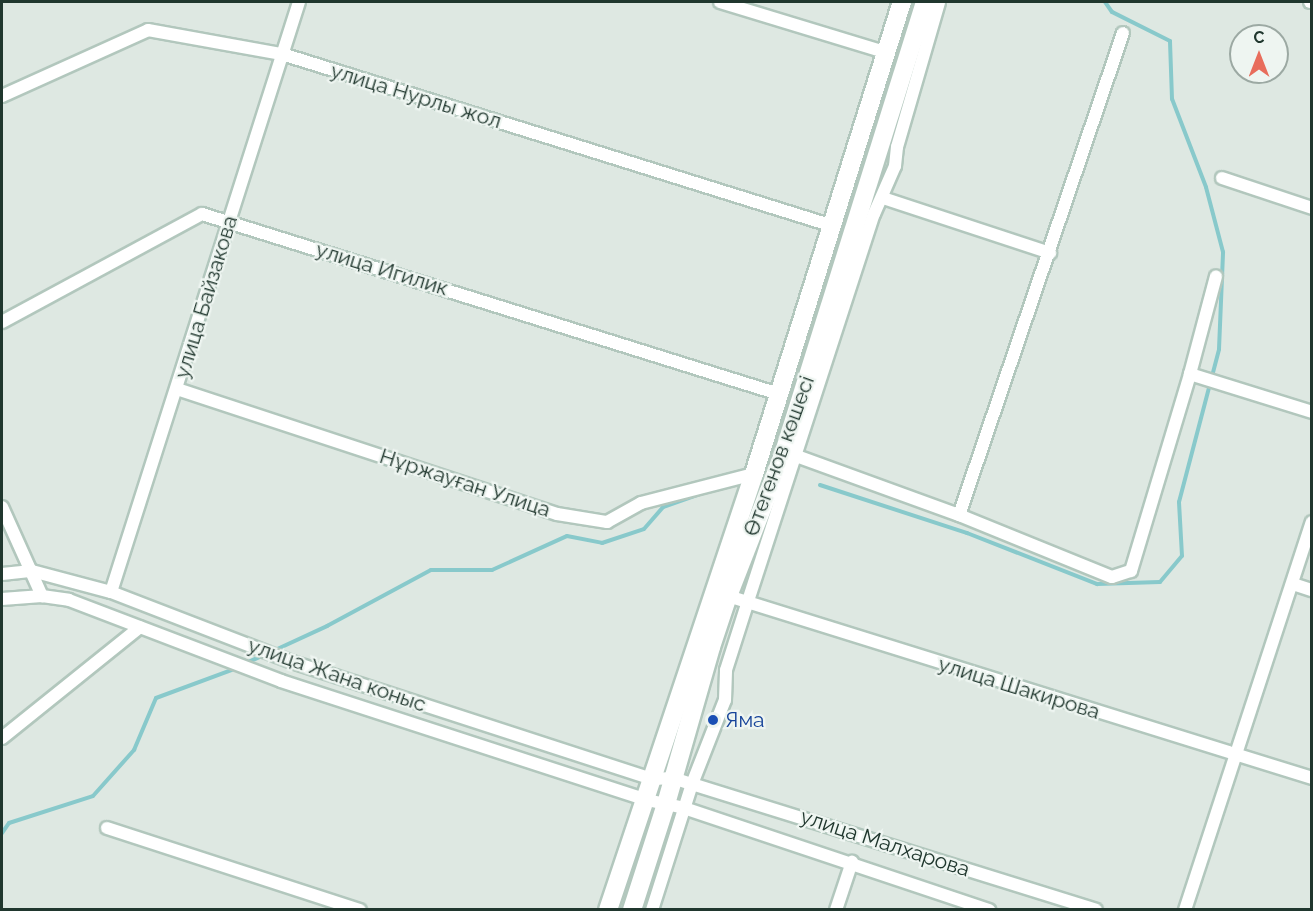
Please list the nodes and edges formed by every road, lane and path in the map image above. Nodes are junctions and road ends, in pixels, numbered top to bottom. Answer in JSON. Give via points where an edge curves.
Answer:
{"nodes":[{"id":1,"x":299,"y":2,"type":"edge"},
{"id":2,"x":720,"y":2,"type":"edge"},
{"id":3,"x":902,"y":2,"type":"edge"},
{"id":4,"x":925,"y":2,"type":"edge"},
{"id":5,"x":939,"y":2,"type":"edge"},
{"id":6,"x":1123,"y":33,"type":"dead end"},
{"id":7,"x":885,"y":52,"type":"junction"},
{"id":8,"x":282,"y":54,"type":"junction"},
{"id":9,"x":2,"y":96,"type":"edge"},
{"id":10,"x":1222,"y":178,"type":"dead end"},
{"id":11,"x":883,"y":198,"type":"junction"},
{"id":12,"x":1311,"y":208,"type":"edge"},
{"id":13,"x":230,"y":221,"type":"junction"},
{"id":14,"x":833,"y":226,"type":"junction"},
{"id":15,"x":1050,"y":253,"type":"junction"},
{"id":16,"x":1216,"y":276,"type":"dead end"},
{"id":17,"x":808,"y":302,"type":"junction"},
{"id":18,"x":829,"y":308,"type":"junction"},
{"id":19,"x":2,"y":322,"type":"edge"},
{"id":20,"x":1190,"y":374,"type":"junction"},
{"id":21,"x":177,"y":390,"type":"junction"},
{"id":22,"x":779,"y":394,"type":"junction"},
{"id":23,"x":1311,"y":412,"type":"edge"},
{"id":24,"x":790,"y":454,"type":"junction"},
{"id":25,"x":754,"y":474,"type":"junction"},
{"id":26,"x":2,"y":507,"type":"edge"},
{"id":27,"x":959,"y":515,"type":"junction"},
{"id":28,"x":1311,"y":522,"type":"edge"},
{"id":29,"x":32,"y":571,"type":"junction"},
{"id":30,"x":2,"y":574,"type":"edge"},
{"id":31,"x":1293,"y":584,"type":"junction"},
{"id":32,"x":1311,"y":590,"type":"edge"},
{"id":33,"x":111,"y":592,"type":"junction"},
{"id":34,"x":42,"y":596,"type":"junction"},
{"id":35,"x":728,"y":596,"type":"junction"},
{"id":36,"x":2,"y":600,"type":"edge"},
{"id":37,"x":747,"y":604,"type":"junction"},
{"id":38,"x":140,"y":627,"type":"junction"},
{"id":39,"x":2,"y":738,"type":"edge"},
{"id":40,"x":1237,"y":756,"type":"junction"},
{"id":41,"x":673,"y":778,"type":"junction"},
{"id":42,"x":1311,"y":778,"type":"edge"},
{"id":43,"x":653,"y":779,"type":"junction"},
{"id":44,"x":692,"y":784,"type":"junction"},
{"id":45,"x":647,"y":800,"type":"junction"},
{"id":46,"x":675,"y":806,"type":"junction"},
{"id":47,"x":106,"y":828,"type":"dead end"},
{"id":48,"x":852,"y":862,"type":"junction"},
{"id":49,"x":360,"y":909,"type":"edge"},
{"id":50,"x":608,"y":909,"type":"edge"},
{"id":51,"x":632,"y":909,"type":"edge"},
{"id":52,"x":652,"y":909,"type":"edge"},
{"id":53,"x":836,"y":909,"type":"edge"},
{"id":54,"x":989,"y":909,"type":"edge"},
{"id":55,"x":1096,"y":909,"type":"edge"},
{"id":56,"x":1185,"y":909,"type":"edge"}],
"edges":[{"from":1,"to":8,"type":"street","name":"улица Байзакова"},
{"from":2,"to":7,"type":"street"},
{"from":3,"to":7,"type":"main road","name":"Өтегенов көшесі"},
{"from":4,"to":18,"type":"main road","name":"Өтегенов көшесі"},
{"from":5,"to":11,"type":"street"},
{"from":6,"to":15,"type":"street"},
{"from":7,"to":14,"type":"main road","name":"Өтегенов көшесі"},
{"from":8,"to":9,"type":"street","name":"улица Нурлы жол","via":[[148,30]]},
{"from":8,"to":13,"type":"street","name":"улица Байзакова"},
{"from":8,"to":14,"type":"street","name":"улица Нурлы жол"},
{"from":10,"to":12,"type":"street"},
{"from":11,"to":15,"type":"street"},
{"from":11,"to":24,"type":"street"},
{"from":13,"to":19,"type":"street","name":"улица Игилик","via":[[202,214]]},
{"from":13,"to":21,"type":"street","name":"улица Байзакова"},
{"from":13,"to":22,"type":"street","name":"улица Игилик"},
{"from":14,"to":17,"type":"main road","name":"Өтегенов көшесі"},
{"from":15,"to":27,"type":"street"},
{"from":16,"to":20,"type":"street"},
{"from":17,"to":18,"type":"main road"},
{"from":17,"to":22,"type":"main road","name":"Өтегенов көшесі"},
{"from":18,"to":24,"type":"main road","name":"Өтегенов көшесі"},
{"from":20,"to":23,"type":"street"},
{"from":20,"to":27,"type":"street","via":[[1131,571],[1112,577]]},
{"from":21,"to":25,"type":"street","name":"Нұржауған Улица","via":[[557,514],[607,522],[640,503]]},
{"from":21,"to":33,"type":"street","name":"улица Байзакова"},
{"from":22,"to":25,"type":"main road","name":"Өтегенов көшесі"},
{"from":24,"to":27,"type":"street"},
{"from":24,"to":35,"type":"main road","name":"Өтегенов көшесі"},
{"from":24,"to":37,"type":"street"},
{"from":25,"to":43,"type":"main road","name":"Өтегенов көшесі"},
{"from":26,"to":29,"type":"street"},
{"from":28,"to":31,"type":"street"},
{"from":29,"to":30,"type":"street","name":"улица Жана коныс"},
{"from":29,"to":33,"type":"street","name":"улица Жана коныс"},
{"from":29,"to":34,"type":"street"},
{"from":31,"to":32,"type":"street"},
{"from":31,"to":40,"type":"street"},
{"from":33,"to":43,"type":"street","name":"улица Жана коныс","via":[[292,662]]},
{"from":34,"to":36,"type":"street","name":"улица Жана коныс"},
{"from":34,"to":38,"type":"street","name":"улица Жана коныс","via":[[69,600]]},
{"from":35,"to":37,"type":"street","name":"улица Шакирова"},
{"from":35,"to":41,"type":"main road","name":"Өтегенов көшесі"},
{"from":37,"to":40,"type":"street","name":"улица Шакирова"},
{"from":37,"to":44,"type":"street","via":[[726,670],[725,700]]},
{"from":38,"to":39,"type":"street"},
{"from":38,"to":45,"type":"street","name":"улица Жана коныс","via":[[281,681]]},
{"from":40,"to":42,"type":"street","name":"улица Шакирова"},
{"from":40,"to":56,"type":"street"},
{"from":41,"to":43,"type":"street","name":"улица Жана коныс"},
{"from":41,"to":44,"type":"street","name":"улица Малхарова"},
{"from":41,"to":46,"type":"main road","name":"Өтегенов көшесі"},
{"from":43,"to":45,"type":"main road","name":"Өтегенов көшесі"},
{"from":44,"to":46,"type":"street"},
{"from":44,"to":55,"type":"street","name":"улица Малхарова"},
{"from":45,"to":46,"type":"street","name":"улица Жана коныс"},
{"from":45,"to":50,"type":"main road","name":"Өтегенов көшесі"},
{"from":46,"to":48,"type":"street","name":"улица Малхарова"},
{"from":46,"to":51,"type":"main road","name":"Өтегенов көшесі"},
{"from":46,"to":52,"type":"street"},
{"from":47,"to":49,"type":"street"},
{"from":48,"to":53,"type":"street"},
{"from":48,"to":54,"type":"street","name":"улица Малхарова"}]}
